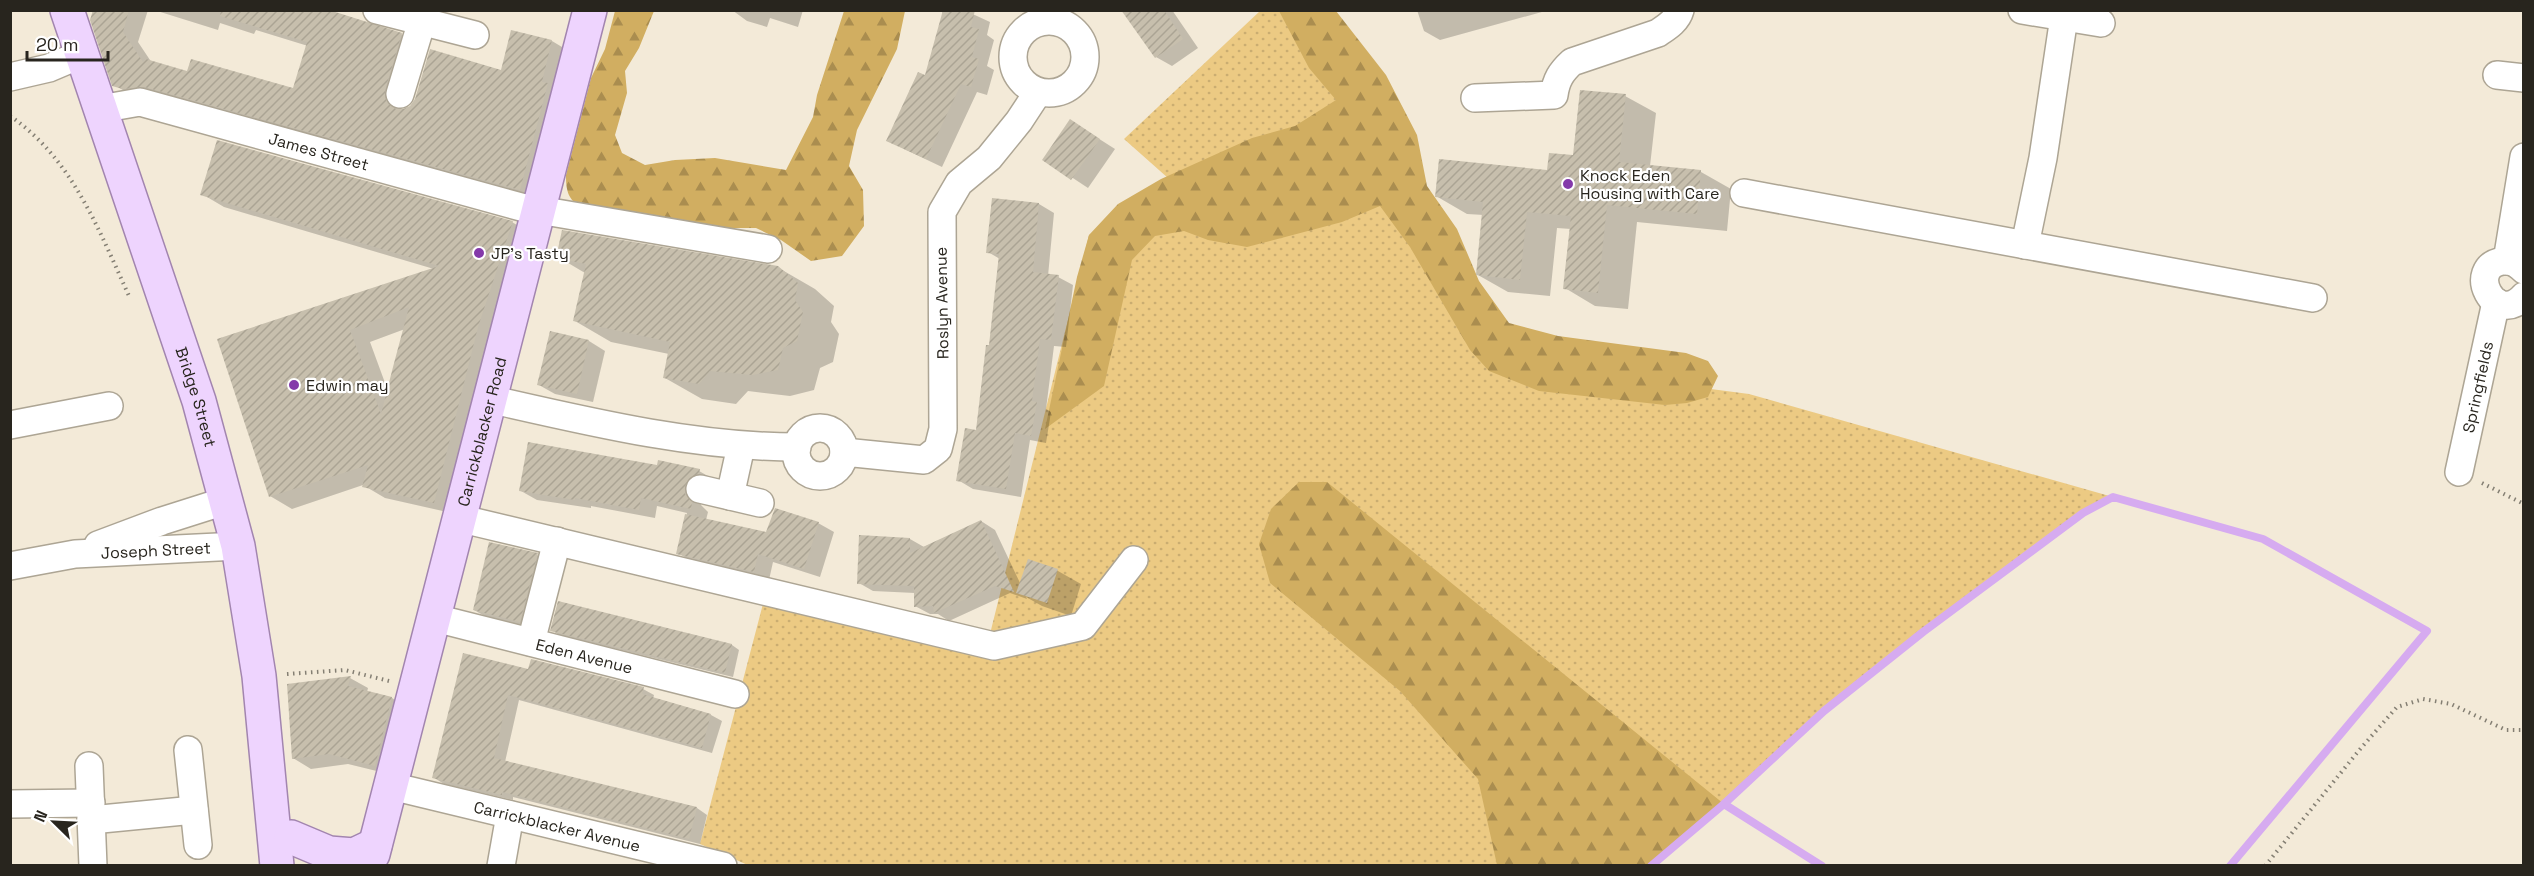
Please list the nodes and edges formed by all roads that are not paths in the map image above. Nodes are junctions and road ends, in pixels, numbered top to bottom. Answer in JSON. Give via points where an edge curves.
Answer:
{"nodes":[{"id":1,"x":67,"y":10,"type":"edge"},
{"id":2,"x":377,"y":10,"type":"edge"},
{"id":3,"x":590,"y":10,"type":"edge"},
{"id":4,"x":1680,"y":10,"type":"edge"},
{"id":5,"x":2022,"y":10,"type":"edge"},
{"id":6,"x":2064,"y":17,"type":"junction"},
{"id":7,"x":422,"y":21,"type":"junction"},
{"id":8,"x":2101,"y":23,"type":"dead end"},
{"id":9,"x":475,"y":35,"type":"dead end"},
{"id":10,"x":82,"y":54,"type":"junction"},
{"id":11,"x":2497,"y":75,"type":"dead end"},
{"id":12,"x":10,"y":77,"type":"edge"},
{"id":13,"x":2523,"y":78,"type":"edge"},
{"id":14,"x":1038,"y":92,"type":"dead end"},
{"id":15,"x":400,"y":94,"type":"dead end"},
{"id":16,"x":1475,"y":99,"type":"dead end"},
{"id":17,"x":100,"y":109,"type":"junction"},
{"id":18,"x":2523,"y":157,"type":"edge"},
{"id":19,"x":1744,"y":193,"type":"dead end"},
{"id":20,"x":538,"y":210,"type":"junction"},
{"id":21,"x":2025,"y":245,"type":"junction"},
{"id":22,"x":768,"y":249,"type":"dead end"},
{"id":23,"x":2515,"y":265,"type":"edge"},
{"id":24,"x":2523,"y":296,"type":"edge"},
{"id":25,"x":2313,"y":298,"type":"dead end"},
{"id":26,"x":2496,"y":302,"type":"junction"},
{"id":27,"x":489,"y":399,"type":"junction"},
{"id":28,"x":109,"y":405,"type":"dead end"},
{"id":29,"x":10,"y":425,"type":"edge"},
{"id":30,"x":741,"y":446,"type":"junction"},
{"id":31,"x":2460,"y":472,"type":"road end"},
{"id":32,"x":700,"y":489,"type":"dead end"},
{"id":33,"x":730,"y":496,"type":"junction"},
{"id":34,"x":225,"y":501,"type":"junction"},
{"id":35,"x":760,"y":503,"type":"dead end"},
{"id":36,"x":458,"y":518,"type":"junction"},
{"id":37,"x":557,"y":541,"type":"junction"},
{"id":38,"x":238,"y":546,"type":"junction"},
{"id":39,"x":75,"y":554,"type":"junction"},
{"id":40,"x":1134,"y":560,"type":"dead end"},
{"id":41,"x":10,"y":566,"type":"edge"},
{"id":42,"x":435,"y":618,"type":"junction"},
{"id":43,"x":531,"y":642,"type":"junction"},
{"id":44,"x":735,"y":694,"type":"dead end"},
{"id":45,"x":188,"y":750,"type":"dead end"},
{"id":46,"x":88,"y":766,"type":"dead end"},
{"id":47,"x":391,"y":786,"type":"junction"},
{"id":48,"x":10,"y":804,"type":"edge"},
{"id":49,"x":194,"y":810,"type":"junction"},
{"id":50,"x":91,"y":811,"type":"junction"},
{"id":51,"x":510,"y":814,"type":"junction"},
{"id":52,"x":198,"y":845,"type":"dead end"},
{"id":53,"x":290,"y":856,"type":"edge"},
{"id":54,"x":372,"y":857,"type":"edge"},
{"id":55,"x":93,"y":866,"type":"edge"},
{"id":56,"x":501,"y":866,"type":"edge"},
{"id":57,"x":723,"y":866,"type":"edge"}],
"edges":[{"from":1,"to":10,"type":"main road","name":"Bridge Street"},
{"from":2,"to":7,"type":"street"},
{"from":3,"to":20,"type":"main road","name":"Carrickblacker Road"},
{"from":4,"to":16,"type":"street","via":[[1679,16],[1658,33],[1572,62],[1562,71],[1554,95]]},
{"from":5,"to":6,"type":"street"},
{"from":6,"to":8,"type":"street"},
{"from":6,"to":21,"type":"street","via":[[2043,158]]},
{"from":7,"to":9,"type":"street"},
{"from":7,"to":15,"type":"street"},
{"from":10,"to":12,"type":"street","via":[[49,68]]},
{"from":10,"to":17,"type":"main road","name":"Bridge Street"},
{"from":11,"to":13,"type":"street"},
{"from":14,"to":30,"type":"street","name":"Roslyn Avenue","via":[[989,158],[958,183],[942,212],[944,429],[938,449],[924,460],[844,452],[839,438],[827,429],[811,430],[797,447]]},
{"from":17,"to":20,"type":"street","name":"James Street","via":[[140,102]]},
{"from":17,"to":34,"type":"main road","name":"Bridge Street","via":[[199,401]]},
{"from":18,"to":23,"type":"street"},
{"from":19,"to":21,"type":"street"},
{"from":20,"to":22,"type":"street","name":"James Street"},
{"from":20,"to":27,"type":"main road","name":"Carrickblacker Road"},
{"from":21,"to":25,"type":"street"},
{"from":23,"to":26,"type":"street","via":[[2493,265],[2485,277],[2486,292]]},
{"from":24,"to":26,"type":"street","via":[[2510,304]]},
{"from":26,"to":31,"type":"street","name":"Springfields"},
{"from":27,"to":30,"type":"street","via":[[600,423]]},
{"from":27,"to":36,"type":"main road","name":"Carrickblacker Road"},
{"from":28,"to":29,"type":"street"},
{"from":30,"to":33,"type":"street"},
{"from":32,"to":33,"type":"street"},
{"from":33,"to":35,"type":"street"},
{"from":34,"to":38,"type":"main road","name":"Bridge Street"},
{"from":34,"to":39,"type":"street","name":"Joseph Street"},
{"from":36,"to":37,"type":"street"},
{"from":36,"to":42,"type":"main road","name":"Carrickblacker Road"},
{"from":37,"to":40,"type":"street","via":[[994,646],[1083,626]]},
{"from":37,"to":43,"type":"street"},
{"from":38,"to":39,"type":"street","name":"Joseph Street"},
{"from":38,"to":53,"type":"main road","name":"Bridge Street","via":[[259,676],[270,798]]},
{"from":39,"to":41,"type":"street","name":"Joseph Street"},
{"from":42,"to":43,"type":"street","name":"Eden Avenue"},
{"from":42,"to":47,"type":"main road","name":"Carrickblacker Road"},
{"from":43,"to":44,"type":"street","name":"Eden Avenue"},
{"from":45,"to":49,"type":"street"},
{"from":46,"to":50,"type":"street"},
{"from":47,"to":51,"type":"street","name":"Carrickblacker Avenue"},
{"from":47,"to":54,"type":"main road","name":"Carrickblacker Road"},
{"from":48,"to":50,"type":"street"},
{"from":49,"to":50,"type":"street"},
{"from":49,"to":52,"type":"street"},
{"from":50,"to":55,"type":"street"},
{"from":51,"to":56,"type":"street"},
{"from":51,"to":57,"type":"street","name":"Carrickblacker Avenue"},
{"from":53,"to":54,"type":"main road","via":[[329,853]]}]}
